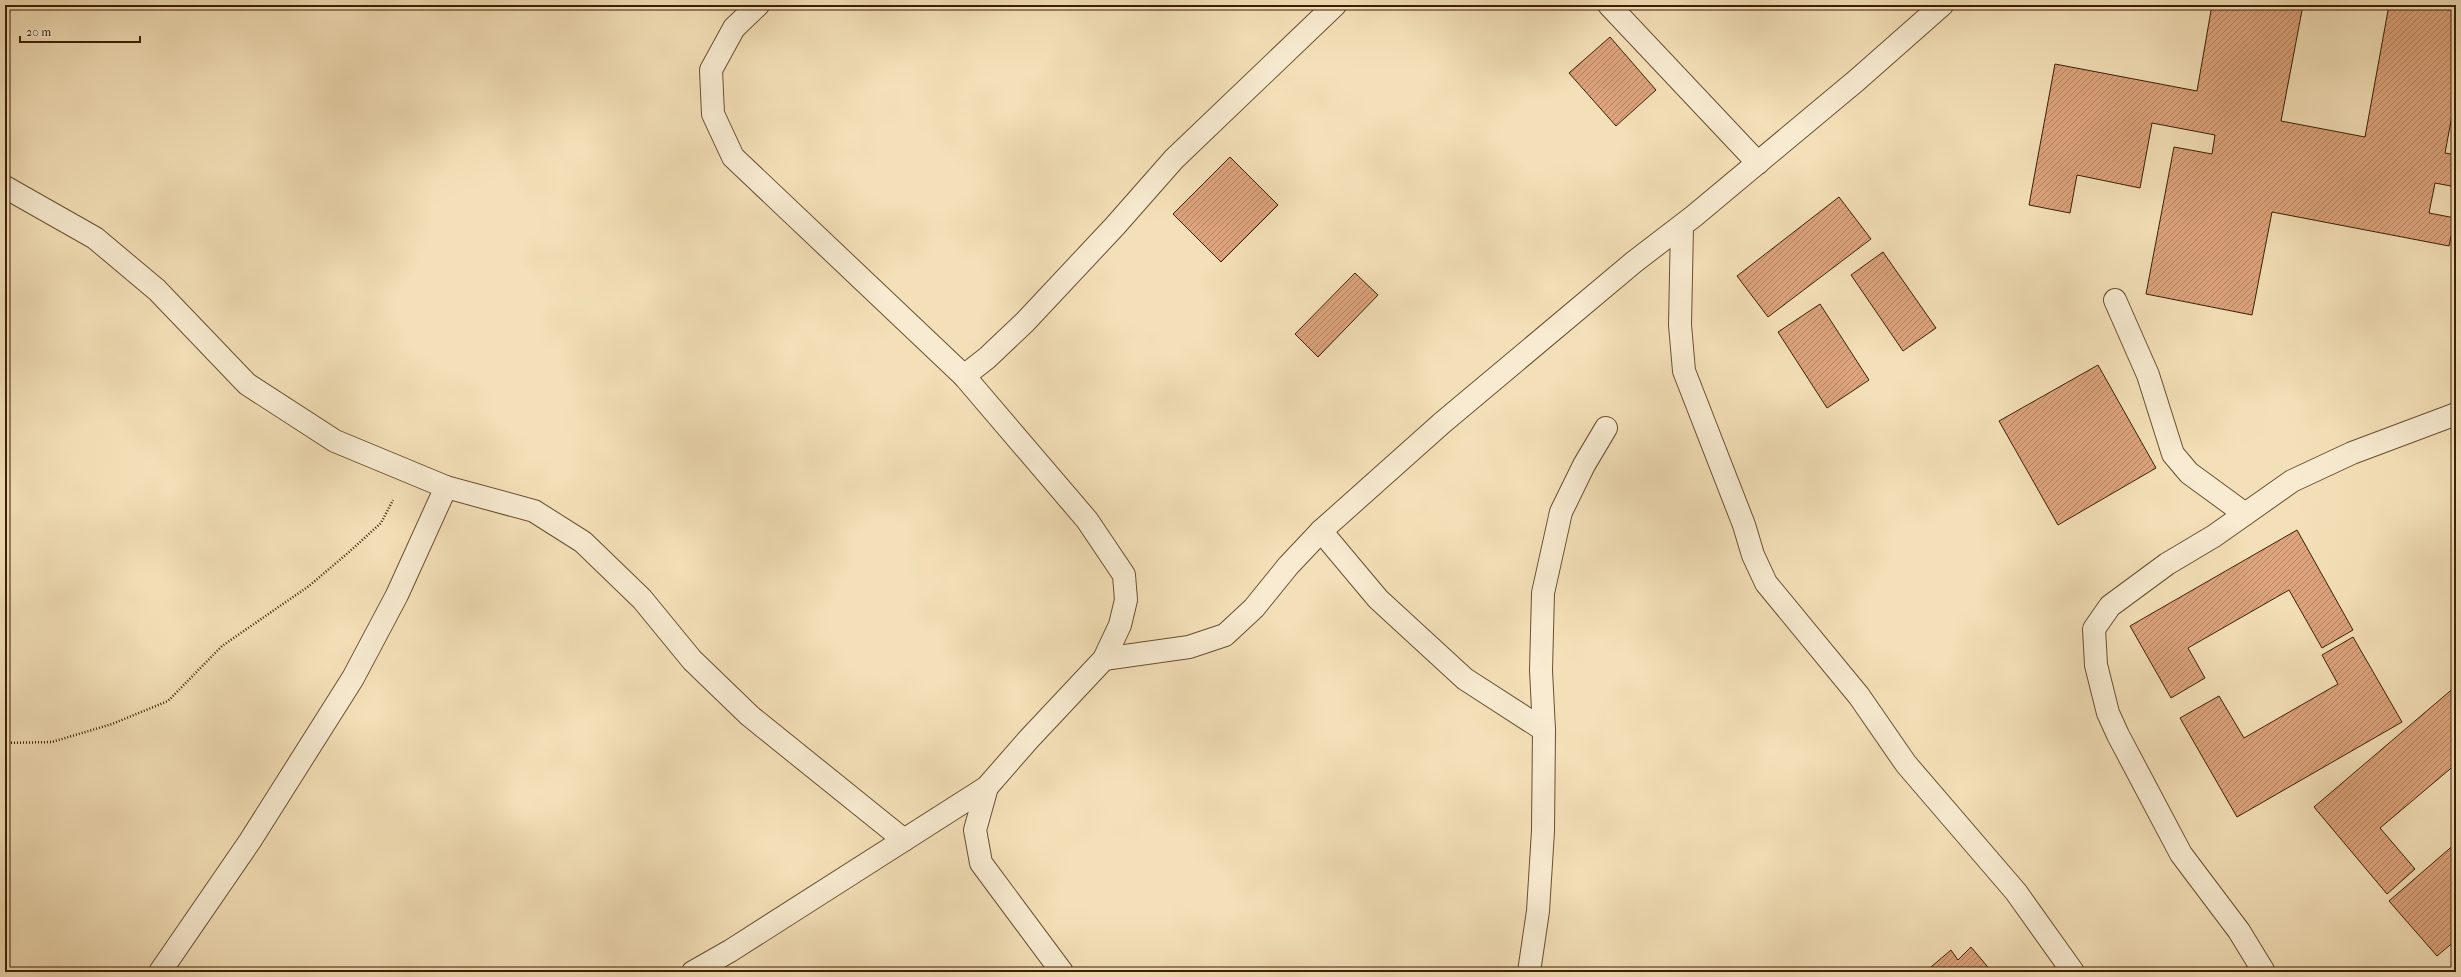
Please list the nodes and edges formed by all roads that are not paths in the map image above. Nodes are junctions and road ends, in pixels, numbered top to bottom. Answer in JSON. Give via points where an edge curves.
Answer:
{"nodes":[{"id":1,"x":758,"y":5,"type":"edge"},
{"id":2,"x":1335,"y":5,"type":"edge"},
{"id":3,"x":1609,"y":5,"type":"edge"},
{"id":4,"x":1942,"y":5,"type":"edge"},
{"id":5,"x":1758,"y":163,"type":"junction"},
{"id":6,"x":5,"y":187,"type":"edge"},
{"id":7,"x":1682,"y":226,"type":"junction"},
{"id":8,"x":2115,"y":300,"type":"dead end"},
{"id":9,"x":964,"y":376,"type":"junction"},
{"id":10,"x":2456,"y":414,"type":"edge"},
{"id":11,"x":1606,"y":428,"type":"dead end"},
{"id":12,"x":446,"y":487,"type":"junction"},
{"id":13,"x":2245,"y":514,"type":"junction"},
{"id":14,"x":1321,"y":531,"type":"junction"},
{"id":15,"x":1104,"y":659,"type":"junction"},
{"id":16,"x":1544,"y":730,"type":"junction"},
{"id":17,"x":987,"y":788,"type":"junction"},
{"id":18,"x":904,"y":840,"type":"junction"},
{"id":19,"x":160,"y":972,"type":"edge"},
{"id":20,"x":693,"y":972,"type":"edge"},
{"id":21,"x":1062,"y":972,"type":"edge"},
{"id":22,"x":1529,"y":972,"type":"edge"},
{"id":23,"x":2073,"y":972,"type":"edge"},
{"id":24,"x":2264,"y":972,"type":"edge"}],
"edges":[{"from":1,"to":9,"type":"street","via":[[734,28],[711,70],[713,114],[733,157]]},
{"from":2,"to":9,"type":"street","via":[[1174,159],[1025,322],[988,358]]},
{"from":3,"to":5,"type":"street"},
{"from":4,"to":5,"type":"street"},
{"from":5,"to":7,"type":"street"},
{"from":6,"to":12,"type":"street","via":[[95,238],[157,290],[247,384],[335,441]]},
{"from":7,"to":14,"type":"street","via":[[1634,262],[1448,418]]},
{"from":7,"to":23,"type":"street","via":[[1680,325],[1684,371],[1766,583],[1859,696],[1906,764],[2016,892]]},
{"from":8,"to":13,"type":"street","via":[[2148,375],[2173,454],[2189,473]]},
{"from":9,"to":15,"type":"street","via":[[1087,520],[1124,575],[1126,600],[1120,625]]},
{"from":10,"to":13,"type":"street","via":[[2352,453],[2299,478]]},
{"from":11,"to":16,"type":"street","via":[[1560,512],[1543,593],[1541,670]]},
{"from":12,"to":18,"type":"street","via":[[534,511],[583,542],[642,599],[692,660],[750,716]]},
{"from":12,"to":19,"type":"street","via":[[397,595],[353,678],[250,841]]},
{"from":13,"to":24,"type":"street","via":[[2167,564],[2110,606],[2094,629],[2096,666],[2108,713],[2118,735],[2181,854],[2239,931]]},
{"from":14,"to":15,"type":"street","via":[[1254,608],[1225,635],[1189,647]]},
{"from":14,"to":16,"type":"street","via":[[1378,599],[1465,679]]},
{"from":15,"to":17,"type":"street"},
{"from":16,"to":22,"type":"street","via":[[1543,831],[1538,911]]},
{"from":17,"to":18,"type":"street"},
{"from":17,"to":21,"type":"street","via":[[975,830],[981,863]]},
{"from":18,"to":20,"type":"street"}]}
